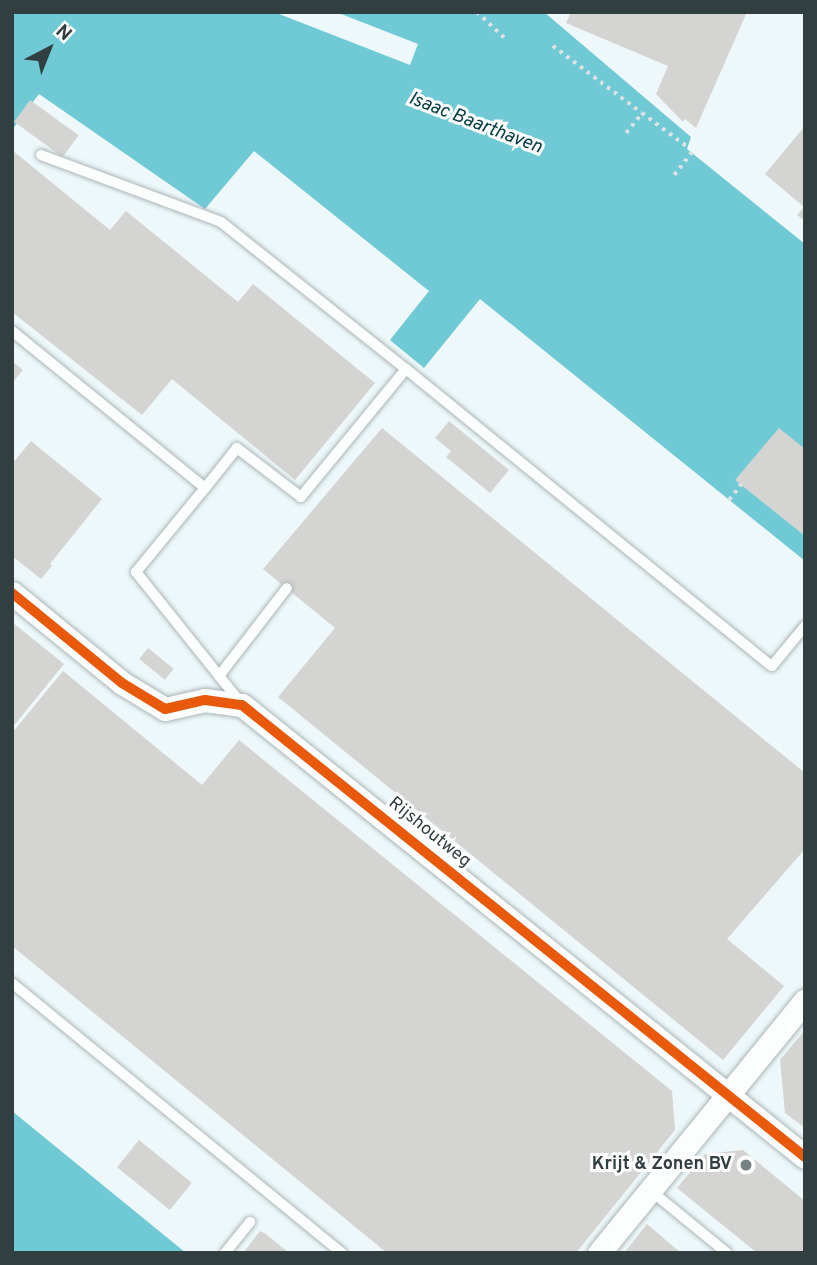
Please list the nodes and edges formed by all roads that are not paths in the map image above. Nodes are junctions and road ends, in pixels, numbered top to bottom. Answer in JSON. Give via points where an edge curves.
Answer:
{"nodes":[{"id":1,"x":41,"y":155,"type":"dead end"},
{"id":2,"x":12,"y":331,"type":"edge"},
{"id":3,"x":405,"y":369,"type":"junction"},
{"id":4,"x":205,"y":488,"type":"junction"},
{"id":5,"x":287,"y":588,"type":"dead end"},
{"id":6,"x":12,"y":593,"type":"edge"},
{"id":7,"x":805,"y":626,"type":"edge"},
{"id":8,"x":219,"y":676,"type":"junction"},
{"id":9,"x":242,"y":705,"type":"junction"},
{"id":10,"x":12,"y":983,"type":"edge"},
{"id":11,"x":805,"y":1000,"type":"edge"},
{"id":12,"x":728,"y":1097,"type":"junction"},
{"id":13,"x":805,"y":1157,"type":"edge"},
{"id":14,"x":650,"y":1190,"type":"junction"},
{"id":15,"x":250,"y":1222,"type":"dead end"},
{"id":16,"x":225,"y":1253,"type":"edge"},
{"id":17,"x":342,"y":1253,"type":"edge"},
{"id":18,"x":600,"y":1253,"type":"edge"},
{"id":19,"x":727,"y":1253,"type":"edge"}],
"edges":[{"from":1,"to":3,"type":"lane","via":[[221,222]]},
{"from":2,"to":4,"type":"lane"},
{"from":3,"to":4,"type":"lane","via":[[301,497],[237,448]]},
{"from":3,"to":7,"type":"lane","via":[[772,666]]},
{"from":4,"to":8,"type":"lane","via":[[136,572]]},
{"from":5,"to":8,"type":"lane"},
{"from":6,"to":9,"type":"street","via":[[122,683],[165,709],[205,700]]},
{"from":8,"to":9,"type":"lane"},
{"from":9,"to":12,"type":"street","name":"Rijshoutweg"},
{"from":10,"to":17,"type":"lane"},
{"from":11,"to":12,"type":"street"},
{"from":12,"to":13,"type":"street","name":"Rijshoutweg"},
{"from":12,"to":14,"type":"street"},
{"from":14,"to":18,"type":"street"},
{"from":14,"to":19,"type":"lane"},
{"from":15,"to":16,"type":"lane"}]}
